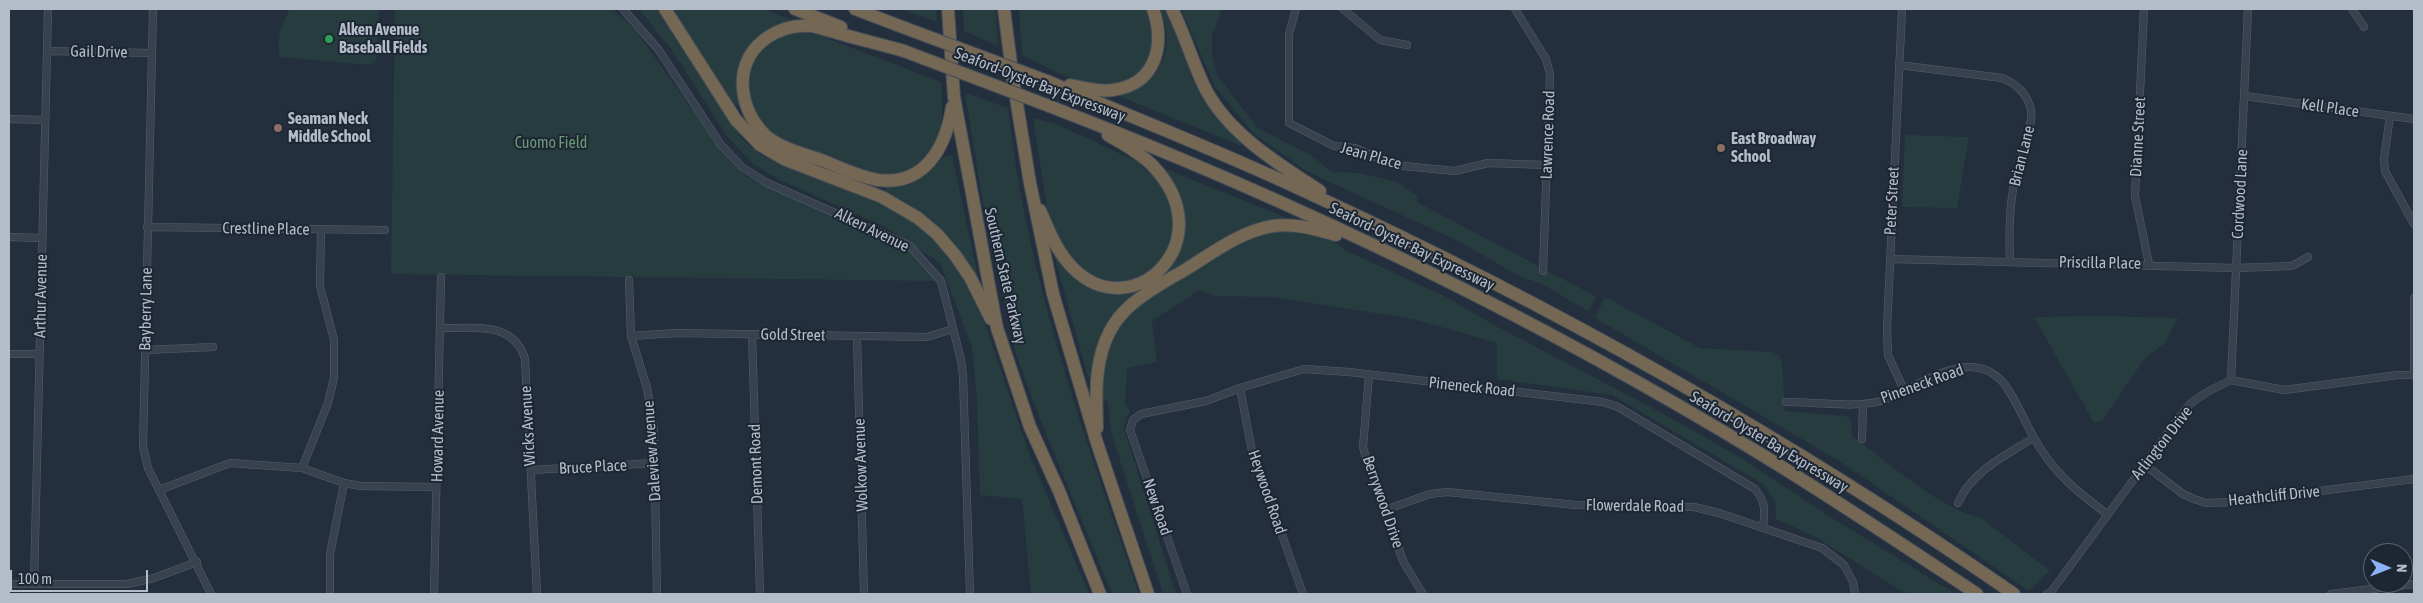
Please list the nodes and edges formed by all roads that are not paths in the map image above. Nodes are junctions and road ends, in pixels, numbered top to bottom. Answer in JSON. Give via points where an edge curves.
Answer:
{"nodes":[{"id":1,"x":48,"y":9,"type":"edge"},
{"id":2,"x":153,"y":9,"type":"edge"},
{"id":3,"x":623,"y":9,"type":"edge"},
{"id":4,"x":666,"y":9,"type":"edge"},
{"id":5,"x":794,"y":9,"type":"edge"},
{"id":6,"x":854,"y":9,"type":"edge"},
{"id":7,"x":866,"y":9,"type":"edge"},
{"id":8,"x":1004,"y":9,"type":"edge"},
{"id":9,"x":1153,"y":9,"type":"edge"},
{"id":10,"x":1172,"y":9,"type":"edge"},
{"id":11,"x":1296,"y":9,"type":"edge"},
{"id":12,"x":1343,"y":9,"type":"edge"},
{"id":13,"x":1515,"y":9,"type":"edge"},
{"id":14,"x":1902,"y":9,"type":"edge"},
{"id":15,"x":2144,"y":9,"type":"edge"},
{"id":16,"x":2248,"y":9,"type":"edge"},
{"id":17,"x":2352,"y":9,"type":"edge"},
{"id":18,"x":947,"y":13,"type":"edge"},
{"id":19,"x":2364,"y":27,"type":"dead end"},
{"id":20,"x":905,"y":28,"type":"junction"},
{"id":21,"x":1407,"y":45,"type":"dead end"},
{"id":22,"x":47,"y":51,"type":"junction"},
{"id":23,"x":904,"y":51,"type":"junction"},
{"id":24,"x":152,"y":53,"type":"junction"},
{"id":25,"x":1899,"y":65,"type":"junction"},
{"id":26,"x":1046,"y":81,"type":"junction"},
{"id":27,"x":2245,"y":96,"type":"junction"},
{"id":28,"x":954,"y":97,"type":"junction"},
{"id":29,"x":1075,"y":116,"type":"junction"},
{"id":30,"x":2390,"y":116,"type":"junction"},
{"id":31,"x":2414,"y":118,"type":"edge"},
{"id":32,"x":9,"y":119,"type":"edge"},
{"id":33,"x":45,"y":120,"type":"junction"},
{"id":34,"x":1547,"y":165,"type":"junction"},
{"id":35,"x":1030,"y":183,"type":"junction"},
{"id":36,"x":1355,"y":214,"type":"junction"},
{"id":37,"x":2414,"y":224,"type":"edge"},
{"id":38,"x":147,"y":227,"type":"junction"},
{"id":39,"x":321,"y":229,"type":"junction"},
{"id":40,"x":386,"y":230,"type":"dead end"},
{"id":41,"x":9,"y":237,"type":"edge"},
{"id":42,"x":42,"y":238,"type":"junction"},
{"id":43,"x":1364,"y":242,"type":"junction"},
{"id":44,"x":2308,"y":257,"type":"dead end"},
{"id":45,"x":1890,"y":259,"type":"junction"},
{"id":46,"x":2010,"y":261,"type":"junction"},
{"id":47,"x":2149,"y":264,"type":"junction"},
{"id":48,"x":2236,"y":268,"type":"junction"},
{"id":49,"x":1543,"y":271,"type":"dead end"},
{"id":50,"x":441,"y":277,"type":"dead end"},
{"id":51,"x":629,"y":280,"type":"dead end"},
{"id":52,"x":2414,"y":298,"type":"edge"},
{"id":53,"x":440,"y":328,"type":"junction"},
{"id":54,"x":997,"y":328,"type":"junction"},
{"id":55,"x":953,"y":330,"type":"junction"},
{"id":56,"x":752,"y":334,"type":"junction"},
{"id":57,"x":631,"y":336,"type":"junction"},
{"id":58,"x":857,"y":337,"type":"junction"},
{"id":59,"x":213,"y":347,"type":"dead end"},
{"id":60,"x":145,"y":350,"type":"junction"},
{"id":61,"x":9,"y":354,"type":"edge"},
{"id":62,"x":39,"y":354,"type":"junction"},
{"id":63,"x":1369,"y":375,"type":"junction"},
{"id":64,"x":2414,"y":375,"type":"edge"},
{"id":65,"x":2231,"y":380,"type":"junction"},
{"id":66,"x":1240,"y":388,"type":"junction"},
{"id":67,"x":1904,"y":390,"type":"junction"},
{"id":68,"x":1786,"y":402,"type":"dead end"},
{"id":69,"x":1863,"y":404,"type":"junction"},
{"id":70,"x":1132,"y":420,"type":"joint"},
{"id":71,"x":1862,"y":438,"type":"dead end"},
{"id":72,"x":2033,"y":438,"type":"junction"},
{"id":73,"x":1097,"y":443,"type":"junction"},
{"id":74,"x":655,"y":463,"type":"junction"},
{"id":75,"x":2145,"y":465,"type":"junction"},
{"id":76,"x":302,"y":468,"type":"junction"},
{"id":77,"x":530,"y":470,"type":"junction"},
{"id":78,"x":2414,"y":479,"type":"edge"},
{"id":79,"x":344,"y":483,"type":"junction"},
{"id":80,"x":436,"y":487,"type":"junction"},
{"id":81,"x":159,"y":490,"type":"junction"},
{"id":82,"x":1958,"y":503,"type":"dead end"},
{"id":83,"x":1384,"y":510,"type":"junction"},
{"id":84,"x":2108,"y":514,"type":"junction"},
{"id":85,"x":1763,"y":527,"type":"junction"},
{"id":86,"x":197,"y":562,"type":"junction"},
{"id":87,"x":9,"y":584,"type":"edge"},
{"id":88,"x":34,"y":584,"type":"junction"},
{"id":89,"x":2414,"y":584,"type":"edge"},
{"id":90,"x":211,"y":594,"type":"edge"},
{"id":91,"x":330,"y":594,"type":"edge"},
{"id":92,"x":434,"y":594,"type":"edge"},
{"id":93,"x":537,"y":594,"type":"edge"},
{"id":94,"x":657,"y":594,"type":"edge"},
{"id":95,"x":760,"y":594,"type":"edge"},
{"id":96,"x":864,"y":594,"type":"edge"},
{"id":97,"x":970,"y":594,"type":"edge"},
{"id":98,"x":1100,"y":594,"type":"edge"},
{"id":99,"x":1148,"y":594,"type":"edge"},
{"id":100,"x":1188,"y":594,"type":"edge"},
{"id":101,"x":1303,"y":594,"type":"edge"},
{"id":102,"x":1423,"y":594,"type":"edge"},
{"id":103,"x":1855,"y":594,"type":"edge"},
{"id":104,"x":1977,"y":594,"type":"edge"},
{"id":105,"x":2014,"y":594,"type":"edge"},
{"id":106,"x":2051,"y":594,"type":"edge"},
{"id":107,"x":2331,"y":594,"type":"edge"}],
"edges":[{"from":1,"to":22,"type":"street","name":"Arthur Avenue"},
{"from":2,"to":24,"type":"street","name":"Bayberry Lane"},
{"from":3,"to":55,"type":"street","name":"Alken Avenue","via":[[658,49],[729,155],[767,183],[910,246],[940,281]]},
{"from":4,"to":54,"type":"highway","via":[[736,120],[754,140],[786,160],[882,197],[918,218],[955,255]]},
{"from":5,"to":23,"type":"highway","name":"Seaford-Oyster Bay Expressway"},
{"from":6,"to":20,"type":"highway","name":"Seaford-Oyster Bay Expressway"},
{"from":7,"to":20,"type":"highway"},
{"from":8,"to":35,"type":"highway","via":[[1012,80]]},
{"from":9,"to":26,"type":"highway","via":[[1158,26],[1158,50],[1151,67],[1140,80],[1126,87],[1099,90]]},
{"from":10,"to":36,"type":"highway","via":[[1207,92],[1236,128],[1276,162]]},
{"from":11,"to":34,"type":"street","name":"Jean Place","via":[[1289,34],[1289,123],[1334,146],[1355,148],[1394,165],[1455,172],[1488,163]]},
{"from":12,"to":21,"type":"street","via":[[1380,40]]},
{"from":13,"to":34,"type":"street","name":"Lawrence Road","via":[[1546,58],[1550,74]]},
{"from":14,"to":25,"type":"street","name":"Peter Street"},
{"from":15,"to":47,"type":"street","name":"Dianne Street","via":[[2135,196]]},
{"from":16,"to":27,"type":"street","name":"Cordwood Lane"},
{"from":17,"to":19,"type":"street"},
{"from":18,"to":28,"type":"highway","name":"Southern State Parkway"},
{"from":20,"to":26,"type":"highway","name":"Seaford-Oyster Bay Expressway","bridge":true},
{"from":22,"to":24,"type":"street","name":"Gail Drive"},
{"from":22,"to":33,"type":"street","name":"Arthur Avenue"},
{"from":23,"to":28,"type":"highway","via":[[813,26],[779,31],[752,51],[744,69],[746,106],[766,135],[781,145],[863,177],[891,180],[917,172],[937,154],[949,127]]},
{"from":23,"to":29,"type":"highway","name":"Seaford-Oyster Bay Expressway","bridge":true},
{"from":24,"to":38,"type":"street","name":"Bayberry Lane"},
{"from":25,"to":45,"type":"street","name":"Peter Street"},
{"from":25,"to":46,"type":"street","name":"Brian Lane","via":[[2002,78],[2015,84],[2025,95],[2031,111],[2031,123],[2014,187]]},
{"from":26,"to":36,"type":"highway","name":"Seaford-Oyster Bay Expressway","via":[[1236,160]]},
{"from":27,"to":30,"type":"street","name":"Kell Place"},
{"from":27,"to":48,"type":"street","name":"Cordwood Lane"},
{"from":28,"to":54,"type":"highway","name":"Southern State Parkway"},
{"from":29,"to":35,"type":"highway","via":[[1142,157],[1168,187],[1177,206],[1180,229],[1177,244],[1167,262],[1149,278],[1133,285],[1107,286],[1084,278],[1068,263],[1054,242]]},
{"from":29,"to":43,"type":"highway","name":"Seaford-Oyster Bay Expressway","via":[[1243,184]]},
{"from":30,"to":31,"type":"street","name":"Kell Place"},
{"from":30,"to":37,"type":"street","via":[[2385,171]]},
{"from":32,"to":33,"type":"street"},
{"from":33,"to":42,"type":"street","name":"Arthur Avenue"},
{"from":34,"to":49,"type":"street","name":"Lawrence Road"},
{"from":35,"to":73,"type":"highway","via":[[1053,294]]},
{"from":36,"to":105,"type":"highway","name":"Seaford-Oyster Bay Expressway","via":[[1499,284],[1702,396],[1845,482]]},
{"from":38,"to":39,"type":"street","name":"Crestline Place"},
{"from":38,"to":60,"type":"street","name":"Bayberry Lane"},
{"from":39,"to":40,"type":"street","name":"Crestline Place"},
{"from":39,"to":76,"type":"street","via":[[320,286],[334,340],[334,378],[328,403]]},
{"from":41,"to":42,"type":"street"},
{"from":42,"to":62,"type":"street","name":"Arthur Avenue"},
{"from":43,"to":73,"type":"highway","via":[[1297,226],[1261,229],[1222,247],[1137,300],[1111,329],[1100,356]]},
{"from":43,"to":104,"type":"highway","name":"Seaford-Oyster Bay Expressway","via":[[1489,303],[1691,413],[1834,500]]},
{"from":44,"to":48,"type":"street","name":"Priscilla Place","via":[[2292,266]]},
{"from":45,"to":46,"type":"street","name":"Priscilla Place"},
{"from":45,"to":67,"type":"street","name":"Peter Street","via":[[1887,346]]},
{"from":46,"to":47,"type":"street","name":"Priscilla Place"},
{"from":47,"to":48,"type":"street","name":"Priscilla Place"},
{"from":48,"to":65,"type":"street","name":"Cordwood Lane"},
{"from":50,"to":53,"type":"street","name":"Howard Avenue"},
{"from":51,"to":57,"type":"street","name":"Daleview Avenue"},
{"from":52,"to":64,"type":"street"},
{"from":53,"to":77,"type":"street","name":"Wicks Avenue","via":[[497,330],[511,336],[521,346],[525,359]]},
{"from":53,"to":80,"type":"street","name":"Howard Avenue"},
{"from":54,"to":98,"type":"highway","name":"Southern State Parkway","via":[[1030,427]]},
{"from":55,"to":58,"type":"street","name":"Gold Street","via":[[927,337]]},
{"from":55,"to":97,"type":"street","name":"Alken Avenue","via":[[963,376]]},
{"from":56,"to":57,"type":"street","name":"Gold Street","via":[[676,332]]},
{"from":56,"to":58,"type":"street","name":"Gold Street"},
{"from":56,"to":95,"type":"street","name":"Demont Road"},
{"from":57,"to":74,"type":"street","name":"Daleview Avenue","via":[[650,401]]},
{"from":58,"to":96,"type":"street","name":"Wolkow Avenue"},
{"from":59,"to":60,"type":"street"},
{"from":60,"to":81,"type":"street","name":"Bayberry Lane","via":[[143,447],[148,468]]},
{"from":61,"to":62,"type":"street"},
{"from":62,"to":88,"type":"street","name":"Arthur Avenue"},
{"from":63,"to":66,"type":"street","name":"Pineneck Road","via":[[1304,369]]},
{"from":63,"to":83,"type":"street","name":"Berrywood Drive","via":[[1363,447]]},
{"from":63,"to":85,"type":"street","name":"Pineneck Road","via":[[1588,399],[1618,407],[1756,490],[1765,506]]},
{"from":64,"to":65,"type":"street","via":[[2284,390]]},
{"from":65,"to":75,"type":"street","name":"Arlington Drive","via":[[2191,403]]},
{"from":66,"to":70,"type":"street","name":"Pineneck Road","via":[[1206,401],[1141,414]]},
{"from":66,"to":101,"type":"street","name":"Heywood Road","via":[[1252,451]]},
{"from":67,"to":69,"type":"street","name":"Pineneck Road","via":[[1881,401]]},
{"from":67,"to":72,"type":"street","name":"Pineneck Road","via":[[1952,369],[1983,368],[2006,386]]},
{"from":68,"to":69,"type":"street","name":"Pineneck Road"},
{"from":69,"to":71,"type":"street"},
{"from":70,"to":100,"type":"street","name":"New Road","via":[[1130,430]]},
{"from":72,"to":82,"type":"street","via":[[1980,473],[1970,482]]},
{"from":72,"to":84,"type":"street","name":"Pineneck Road","via":[[2055,471]]},
{"from":73,"to":99,"type":"highway"},
{"from":74,"to":77,"type":"street","name":"Bruce Place"},
{"from":74,"to":94,"type":"street","name":"Daleview Avenue"},
{"from":75,"to":78,"type":"street","name":"Heathcliff Drive","via":[[2183,494],[2206,503]]},
{"from":75,"to":84,"type":"street","name":"Arlington Drive"},
{"from":76,"to":79,"type":"street"},
{"from":76,"to":81,"type":"street","via":[[230,463]]},
{"from":77,"to":93,"type":"street","name":"Wicks Avenue"},
{"from":79,"to":80,"type":"street"},
{"from":79,"to":91,"type":"street","via":[[330,554]]},
{"from":80,"to":92,"type":"street","name":"Howard Avenue"},
{"from":81,"to":86,"type":"street","name":"Bayberry Lane"},
{"from":83,"to":85,"type":"street","name":"Flowerdale Road","via":[[1430,494],[1464,492],[1576,505],[1694,506]]},
{"from":83,"to":102,"type":"street","name":"Berrywood Drive","via":[[1404,563]]},
{"from":84,"to":106,"type":"street","name":"Arlington Drive"},
{"from":85,"to":103,"type":"street","name":"Flowerdale Road","via":[[1810,542],[1836,557],[1853,582]]},
{"from":86,"to":88,"type":"street","via":[[127,584]]},
{"from":86,"to":90,"type":"street","name":"Bayberry Lane"},
{"from":87,"to":88,"type":"street"},
{"from":89,"to":107,"type":"street"}]}
